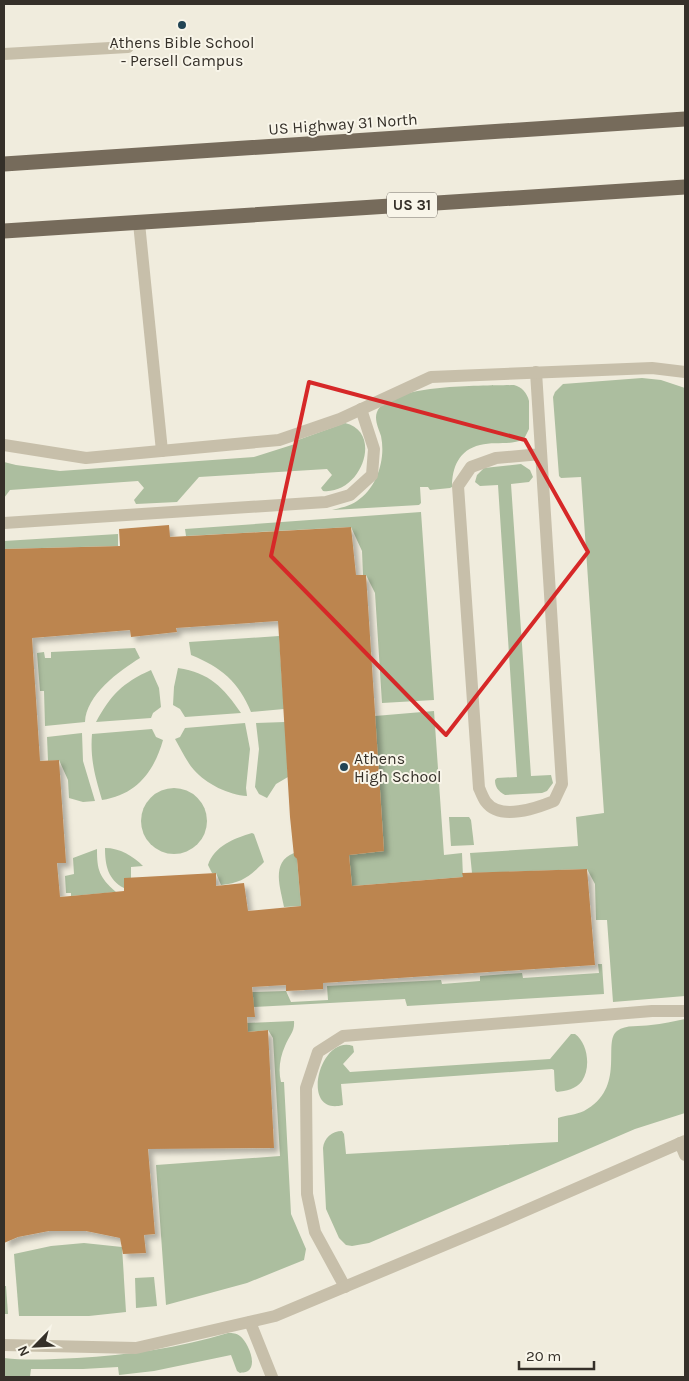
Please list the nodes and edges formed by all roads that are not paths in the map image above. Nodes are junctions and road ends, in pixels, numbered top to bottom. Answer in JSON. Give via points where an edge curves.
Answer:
{"nodes":[{"id":1,"x":128,"y":47,"type":"dead end"},
{"id":2,"x":4,"y":54,"type":"edge"},
{"id":3,"x":685,"y":119,"type":"edge"},
{"id":4,"x":4,"y":164,"type":"edge"},
{"id":5,"x":685,"y":186,"type":"edge"},
{"id":6,"x":139,"y":222,"type":"junction"},
{"id":7,"x":4,"y":231,"type":"edge"},
{"id":8,"x":536,"y":372,"type":"junction"},
{"id":9,"x":685,"y":372,"type":"edge"},
{"id":10,"x":361,"y":409,"type":"junction"},
{"id":11,"x":4,"y":445,"type":"edge"},
{"id":12,"x":162,"y":451,"type":"junction"},
{"id":13,"x":541,"y":454,"type":"junction"},
{"id":14,"x":4,"y":523,"type":"edge"},
{"id":15,"x":685,"y":1011,"type":"edge"},
{"id":16,"x":684,"y":1146,"type":"edge"},
{"id":17,"x":345,"y":1287,"type":"junction"},
{"id":18,"x":250,"y":1322,"type":"junction"},
{"id":19,"x":4,"y":1345,"type":"edge"},
{"id":20,"x":272,"y":1377,"type":"edge"}],
"edges":[{"from":1,"to":2,"type":"lane"},
{"from":3,"to":4,"type":"main road","name":"US Highway 31 North"},
{"from":5,"to":6,"type":"main road","number":"US 31"},
{"from":6,"to":7,"type":"main road","number":"US 31"},
{"from":6,"to":12,"type":"lane"},
{"from":8,"to":9,"type":"lane","via":[[652,368]]},
{"from":8,"to":10,"type":"lane","via":[[431,377]]},
{"from":8,"to":13,"type":"lane"},
{"from":10,"to":12,"type":"lane","via":[[279,440]]},
{"from":10,"to":14,"type":"lane","via":[[374,450],[372,475],[350,495],[326,502]]},
{"from":11,"to":12,"type":"lane","via":[[86,458]]},
{"from":13,"to":13,"type":"lane","via":[[562,784],[554,801],[535,809],[500,813],[486,804],[479,788],[458,486],[471,467],[496,458]]},
{"from":15,"to":17,"type":"lane","via":[[343,1036],[318,1052],[306,1088],[306,1194],[315,1232]]},
{"from":16,"to":17,"type":"lane"},
{"from":17,"to":18,"type":"lane","via":[[275,1316]]},
{"from":18,"to":19,"type":"lane","via":[[136,1348]]},
{"from":18,"to":20,"type":"lane"}]}
